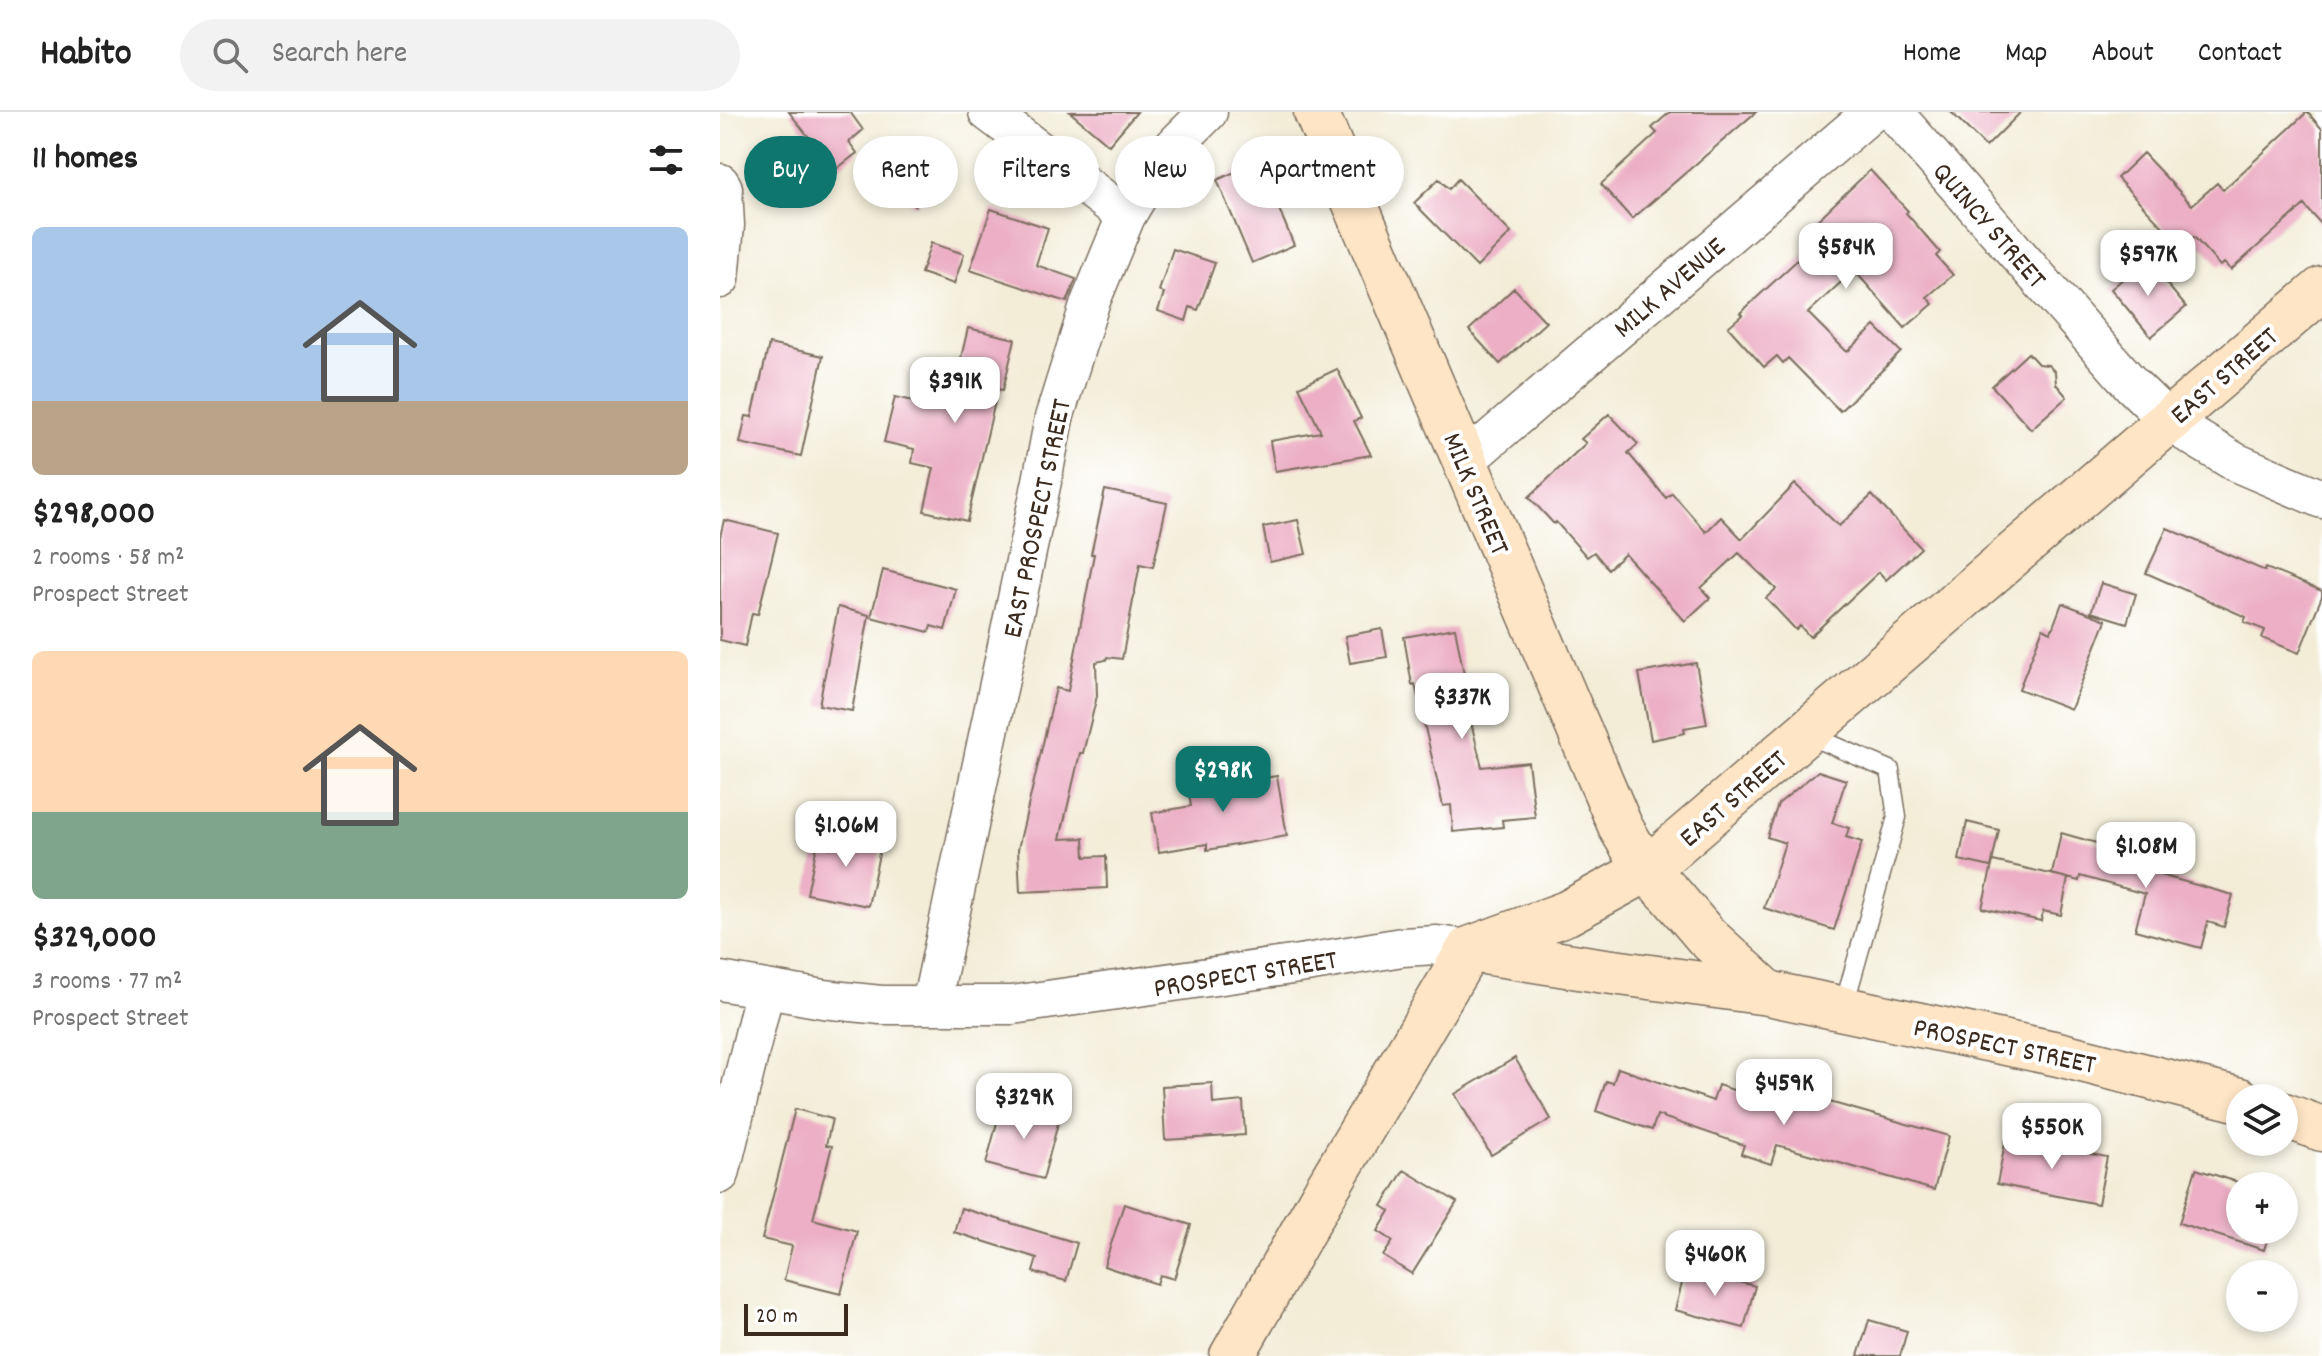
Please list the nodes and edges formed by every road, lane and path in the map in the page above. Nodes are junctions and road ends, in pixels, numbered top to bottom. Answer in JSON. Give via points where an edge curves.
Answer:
{"nodes":[{"id":1,"x":988,"y":112,"type":"edge"},
{"id":2,"x":1208,"y":112,"type":"edge"},
{"id":3,"x":1316,"y":112,"type":"edge"},
{"id":4,"x":1872,"y":112,"type":"edge"},
{"id":5,"x":1893,"y":112,"type":"edge"},
{"id":6,"x":720,"y":183,"type":"edge"},
{"id":7,"x":1126,"y":216,"type":"junction"},
{"id":8,"x":720,"y":279,"type":"edge"},
{"id":9,"x":2322,"y":289,"type":"edge"},
{"id":10,"x":2169,"y":420,"type":"junction"},
{"id":11,"x":1465,"y":461,"type":"junction"},
{"id":12,"x":2322,"y":499,"type":"edge"},
{"id":13,"x":1806,"y":734,"type":"junction"},
{"id":14,"x":1646,"y":870,"type":"junction"},
{"id":15,"x":1469,"y":949,"type":"junction"},
{"id":16,"x":720,"y":981,"type":"edge"},
{"id":17,"x":765,"y":989,"type":"junction"},
{"id":18,"x":1768,"y":993,"type":"junction"},
{"id":19,"x":931,"y":1005,"type":"junction"},
{"id":20,"x":1843,"y":1009,"type":"junction"},
{"id":21,"x":2226,"y":1096,"type":"edge"},
{"id":22,"x":2298,"y":1120,"type":"edge"},
{"id":23,"x":2322,"y":1129,"type":"edge"},
{"id":24,"x":720,"y":1174,"type":"edge"},
{"id":25,"x":1232,"y":1356,"type":"edge"}],
"edges":[{"from":1,"to":7,"type":"street"},
{"from":2,"to":7,"type":"street","name":"EAST PROSPECT STREET","via":[[1175,145]]},
{"from":3,"to":11,"type":"street","name":"MILK STREET"},
{"from":4,"to":11,"type":"street","name":"MILK AVENUE"},
{"from":5,"to":10,"type":"street","name":"QUINCY STREET","via":[[2132,385]]},
{"from":6,"to":8,"type":"street","via":[[725,225]]},
{"from":7,"to":19,"type":"street","name":"EAST PROSPECT STREET","via":[[1090,303],[1054,418]]},
{"from":9,"to":10,"type":"street","name":"EAST STREET"},
{"from":10,"to":12,"type":"street","name":"QUINCY STREET","via":[[2235,462]]},
{"from":10,"to":13,"type":"street","name":"EAST STREET"},
{"from":11,"to":14,"type":"street","name":"MILK STREET","via":[[1621,828]]},
{"from":13,"to":14,"type":"street","name":"EAST STREET"},
{"from":13,"to":20,"type":"lane","via":[[1890,770],[1897,817]]},
{"from":14,"to":15,"type":"street","name":"EAST STREET","via":[[1567,913]]},
{"from":14,"to":18,"type":"street"},
{"from":15,"to":18,"type":"street","name":"PROSPECT STREET"},
{"from":15,"to":19,"type":"street","name":"PROSPECT STREET","via":[[1402,947],[1012,1005]]},
{"from":15,"to":25,"type":"street"},
{"from":16,"to":17,"type":"street","name":"PROSPECT STREET"},
{"from":17,"to":19,"type":"street","name":"PROSPECT STREET","via":[[881,1005]]},
{"from":17,"to":24,"type":"street"},
{"from":18,"to":20,"type":"street","name":"PROSPECT STREET"},
{"from":20,"to":21,"type":"street","name":"PROSPECT STREET"},
{"from":22,"to":23,"type":"street"}]}
